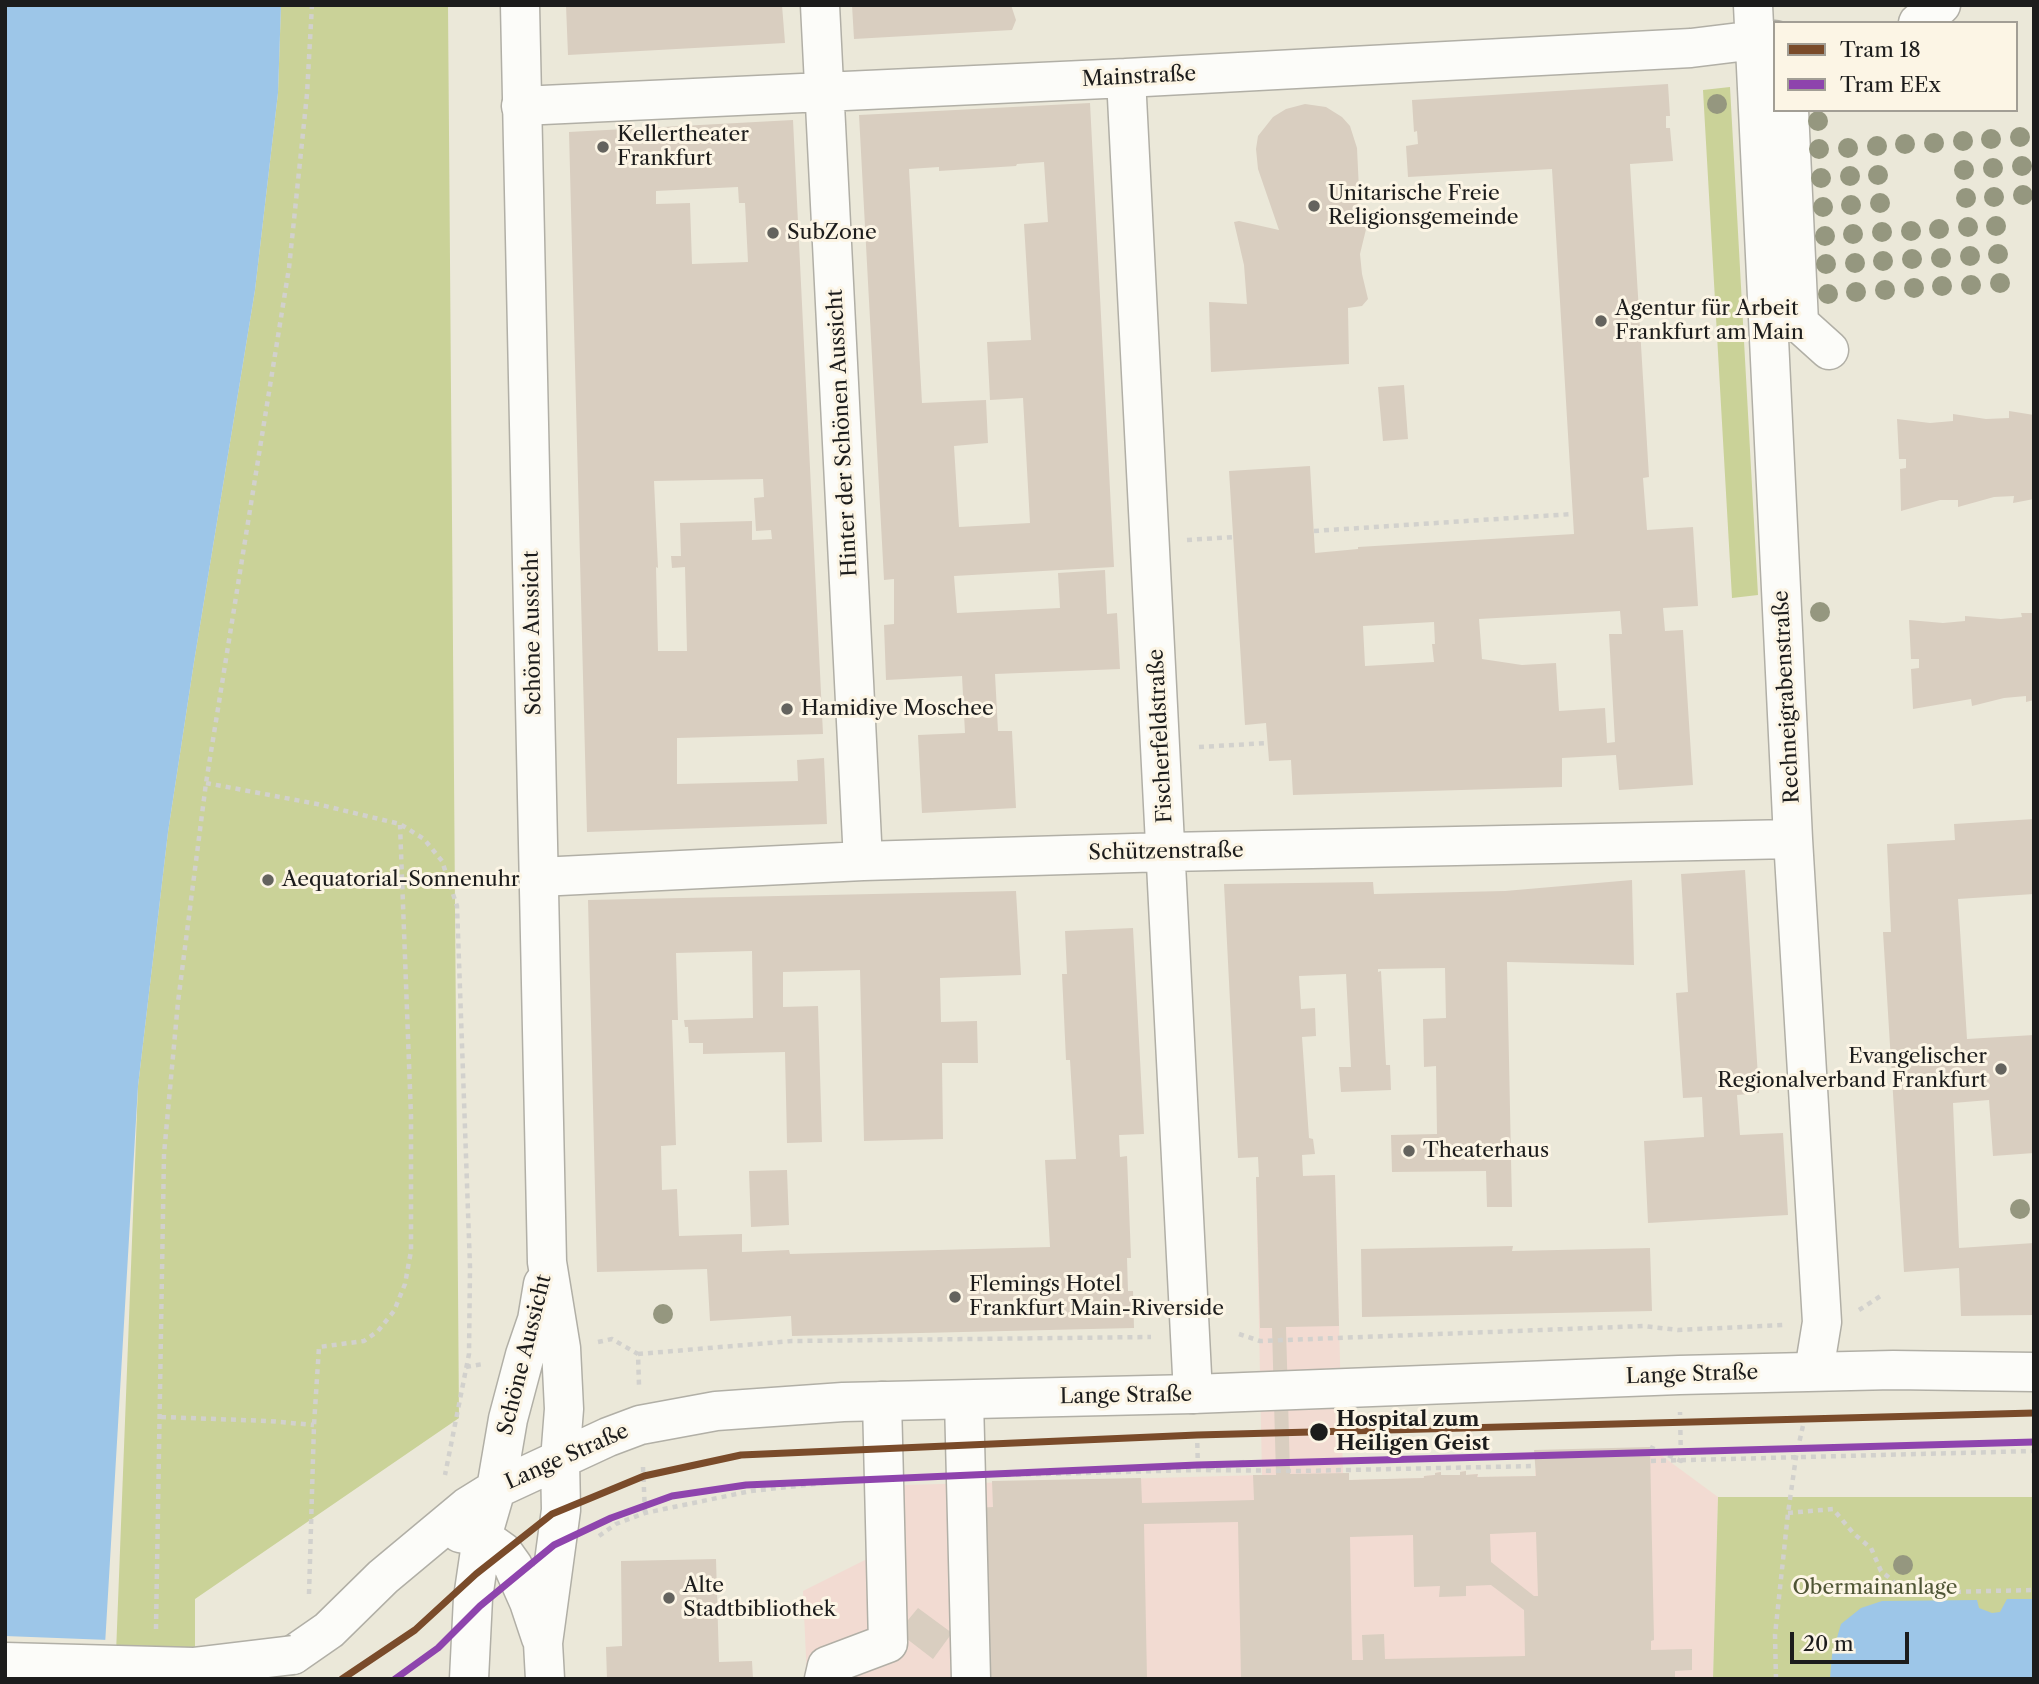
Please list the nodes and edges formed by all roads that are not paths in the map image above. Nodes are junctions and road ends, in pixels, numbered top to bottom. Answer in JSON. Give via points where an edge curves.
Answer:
{"nodes":[{"id":1,"x":520,"y":5,"type":"edge"},
{"id":2,"x":820,"y":5,"type":"edge"},
{"id":3,"x":1941,"y":5,"type":"edge"},
{"id":4,"x":1921,"y":21,"type":"edge"},
{"id":5,"x":1761,"y":29,"type":"edge"},
{"id":6,"x":1126,"y":78,"type":"junction"},
{"id":7,"x":826,"y":90,"type":"junction"},
{"id":8,"x":521,"y":106,"type":"junction"},
{"id":9,"x":1789,"y":112,"type":"edge"},
{"id":10,"x":1829,"y":350,"type":"dead end"},
{"id":11,"x":1793,"y":839,"type":"junction"},
{"id":12,"x":1167,"y":852,"type":"junction"},
{"id":13,"x":863,"y":861,"type":"junction"},
{"id":14,"x":539,"y":877,"type":"junction"},
{"id":15,"x":547,"y":1262,"type":"junction"},
{"id":16,"x":1814,"y":1371,"type":"junction"},
{"id":17,"x":2034,"y":1371,"type":"edge"},
{"id":18,"x":964,"y":1400,"type":"junction"},
{"id":19,"x":882,"y":1401,"type":"junction"},
{"id":20,"x":1195,"y":1409,"type":"junction"},
{"id":21,"x":560,"y":1460,"type":"junction"},
{"id":22,"x":496,"y":1489,"type":"junction"},
{"id":23,"x":435,"y":1534,"type":"junction"},
{"id":24,"x":482,"y":1537,"type":"junction"},
{"id":25,"x":544,"y":1661,"type":"edge"},
{"id":26,"x":5,"y":1662,"type":"edge"},
{"id":27,"x":469,"y":1679,"type":"edge"},
{"id":28,"x":824,"y":1679,"type":"edge"},
{"id":29,"x":971,"y":1679,"type":"edge"}],
"edges":[{"from":1,"to":8,"type":"street","name":"Schöne Aussicht"},
{"from":2,"to":7,"type":"street","name":"Hinter der Schönen Aussicht"},
{"from":3,"to":4,"type":"street"},
{"from":5,"to":6,"type":"street","name":"Mainstraße","via":[[1691,48]]},
{"from":5,"to":11,"type":"street","name":"Rechneigrabenstraße"},
{"from":6,"to":7,"type":"street","name":"Mainstraße"},
{"from":6,"to":12,"type":"street","name":"Fischerfeldstraße"},
{"from":7,"to":8,"type":"street","name":"Mainstraße"},
{"from":7,"to":13,"type":"street","name":"Hinter der Schönen Aussicht"},
{"from":8,"to":14,"type":"street","name":"Schöne Aussicht"},
{"from":9,"to":10,"type":"street","via":[[1799,323]]},
{"from":11,"to":12,"type":"street","name":"Schützenstraße"},
{"from":11,"to":16,"type":"street","name":"Rechneigrabenstraße","via":[[1822,1322]]},
{"from":12,"to":13,"type":"street","name":"Schützenstraße"},
{"from":12,"to":20,"type":"street","name":"Fischerfeldstraße"},
{"from":13,"to":14,"type":"street","name":"Schützenstraße"},
{"from":14,"to":15,"type":"street","name":"Schöne Aussicht"},
{"from":15,"to":21,"type":"street","name":"Schöne Aussicht","via":[[561,1348],[564,1409]]},
{"from":15,"to":22,"type":"street","name":"Schöne Aussicht","via":[[537,1320],[508,1419]]},
{"from":16,"to":17,"type":"street","name":"Lange Straße"},
{"from":16,"to":20,"type":"street","name":"Lange Straße"},
{"from":18,"to":19,"type":"street","name":"Lange Straße"},
{"from":18,"to":20,"type":"street","name":"Lange Straße"},
{"from":18,"to":29,"type":"street"},
{"from":19,"to":21,"type":"street","name":"Lange Straße","via":[[716,1411],[676,1418],[640,1425]]},
{"from":19,"to":28,"type":"street","via":[[888,1643],[827,1666]]},
{"from":21,"to":22,"type":"street","name":"Lange Straße"},
{"from":21,"to":25,"type":"street","name":"Schöne Aussicht","via":[[561,1510]]},
{"from":22,"to":23,"type":"street","name":"Lange Straße"},
{"from":22,"to":24,"type":"street","name":"Schöne Aussicht"},
{"from":23,"to":24,"type":"street","via":[[459,1532]]},
{"from":23,"to":26,"type":"street","name":"Lange Straße","bridge":true,"via":[[329,1630],[293,1655],[193,1667]]},
{"from":24,"to":25,"type":"street","via":[[513,1566],[529,1602]]},
{"from":24,"to":27,"type":"street","name":"Schöne Aussicht"}]}
